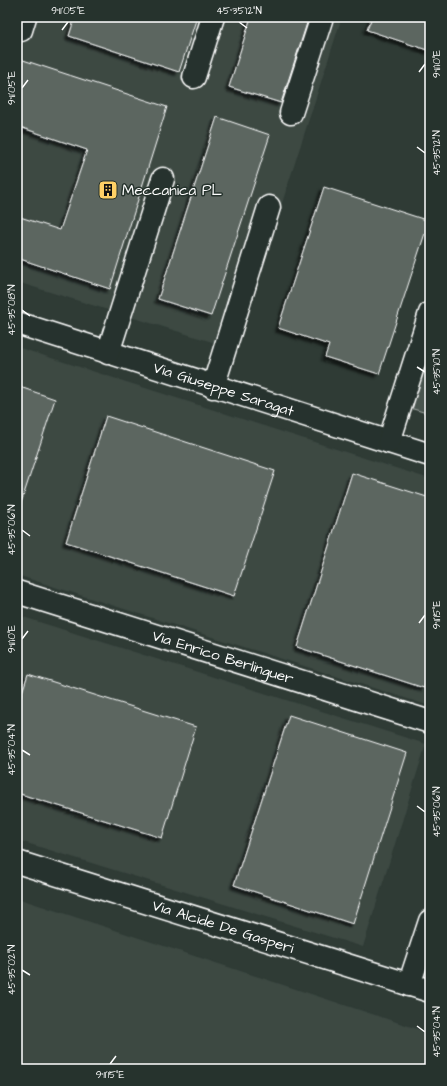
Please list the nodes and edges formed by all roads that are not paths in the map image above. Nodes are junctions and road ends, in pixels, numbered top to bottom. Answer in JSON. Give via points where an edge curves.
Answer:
{"nodes":[{"id":1,"x":213,"y":17,"type":"edge"},
{"id":2,"x":322,"y":17,"type":"edge"},
{"id":3,"x":194,"y":77,"type":"dead end"},
{"id":4,"x":291,"y":113,"type":"dead end"},
{"id":5,"x":163,"y":179,"type":"dead end"},
{"id":6,"x":269,"y":207,"type":"dead end"},
{"id":7,"x":430,"y":313,"type":"edge"},
{"id":8,"x":17,"y":323,"type":"edge"},
{"id":9,"x":108,"y":353,"type":"junction"},
{"id":10,"x":213,"y":387,"type":"junction"},
{"id":11,"x":389,"y":442,"type":"junction"},
{"id":12,"x":430,"y":455,"type":"edge"},
{"id":13,"x":17,"y":592,"type":"edge"},
{"id":14,"x":430,"y":722,"type":"edge"},
{"id":15,"x":17,"y":862,"type":"edge"},
{"id":16,"x":430,"y":921,"type":"edge"},
{"id":17,"x":409,"y":985,"type":"junction"},
{"id":18,"x":430,"y":991,"type":"edge"}],
"edges":[{"from":1,"to":3,"type":"street"},
{"from":2,"to":4,"type":"street"},
{"from":5,"to":9,"type":"street"},
{"from":6,"to":10,"type":"street"},
{"from":7,"to":11,"type":"street"},
{"from":8,"to":9,"type":"street","name":"Via Giuseppe Saragat"},
{"from":9,"to":10,"type":"street","name":"Via Giuseppe Saragat"},
{"from":10,"to":11,"type":"street","name":"Via Giuseppe Saragat"},
{"from":11,"to":12,"type":"street","name":"Via Giuseppe Saragat"},
{"from":13,"to":14,"type":"street","name":"Via Enrico Berlinguer"},
{"from":15,"to":17,"type":"street","name":"Via Alcide De Gasperi"},
{"from":16,"to":17,"type":"street"},
{"from":17,"to":18,"type":"street","name":"Via Alcide De Gasperi"}]}
